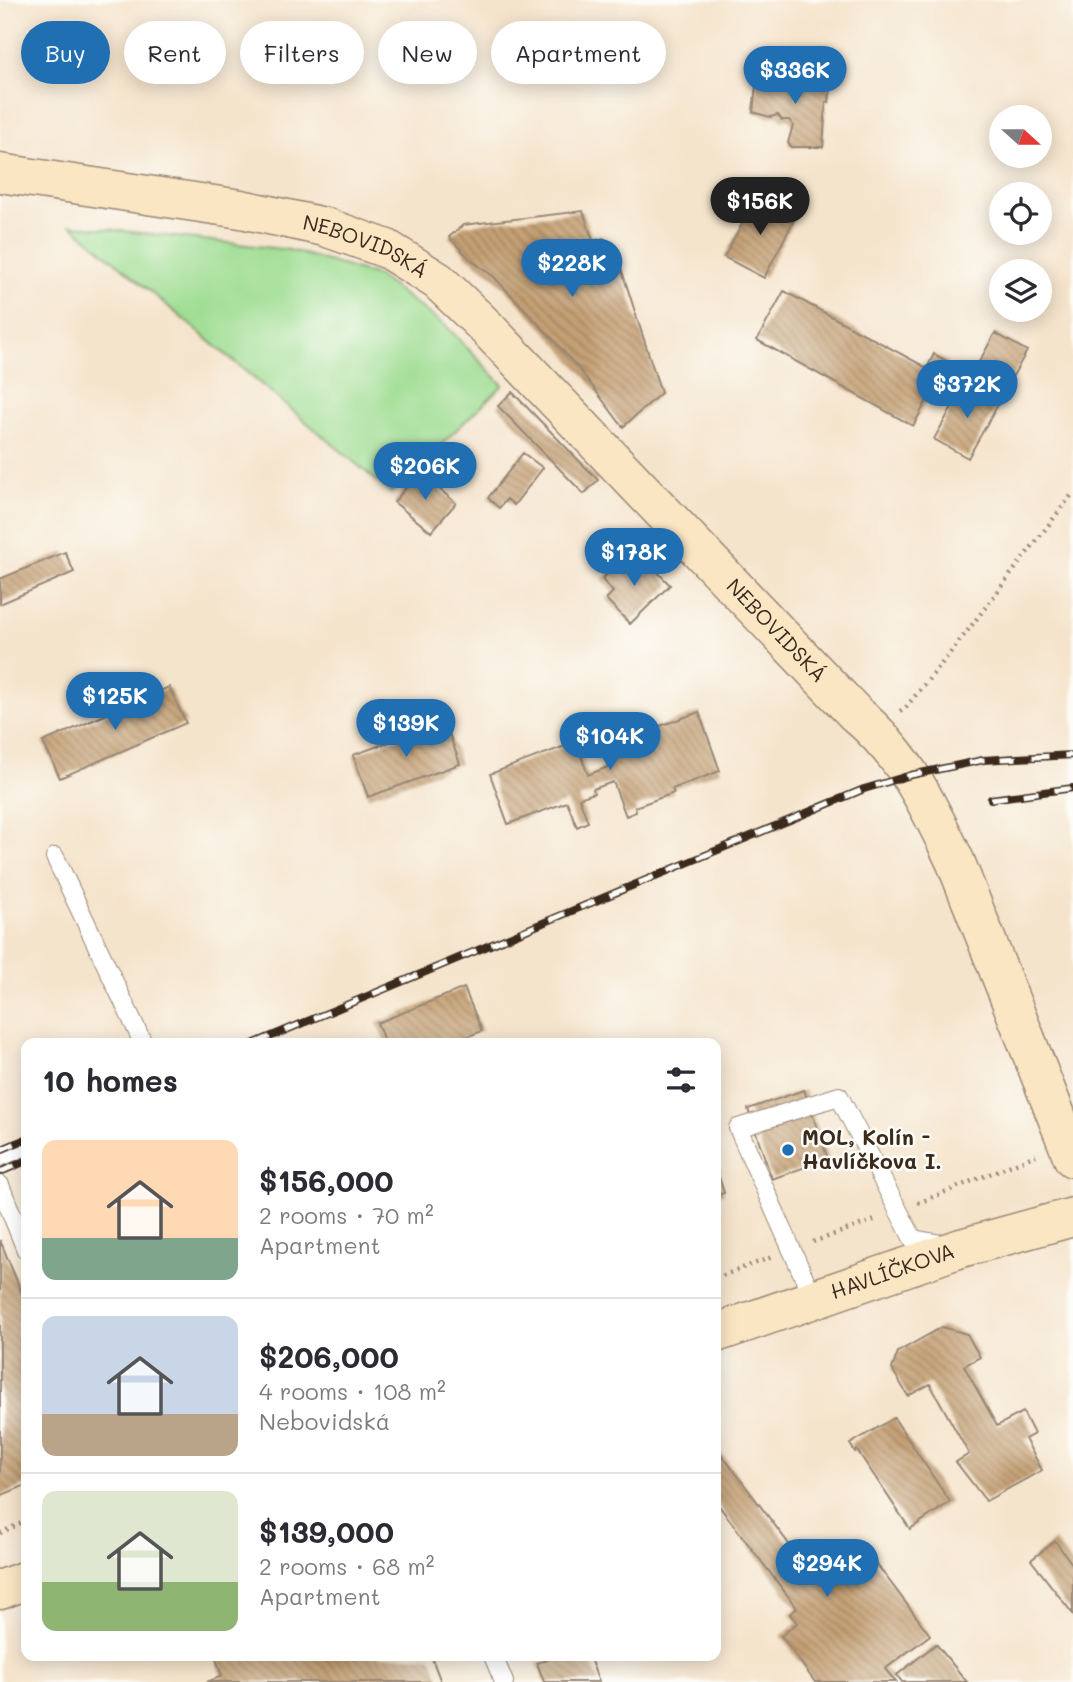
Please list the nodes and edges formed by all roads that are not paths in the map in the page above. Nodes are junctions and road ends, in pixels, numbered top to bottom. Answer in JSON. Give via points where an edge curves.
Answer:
{"nodes":[{"id":1,"x":0,"y":173,"type":"edge"},
{"id":2,"x":55,"y":857,"type":"dead end"},
{"id":3,"x":141,"y":1038,"type":"edge"},
{"id":4,"x":21,"y":1148,"type":"edge"},
{"id":5,"x":0,"y":1157,"type":"edge"},
{"id":6,"x":1073,"y":1158,"type":"edge"},
{"id":7,"x":0,"y":1185,"type":"edge"},
{"id":8,"x":1073,"y":1217,"type":"edge"},
{"id":9,"x":21,"y":1238,"type":"edge"},
{"id":10,"x":961,"y":1248,"type":"junction"},
{"id":11,"x":814,"y":1300,"type":"junction"},
{"id":12,"x":721,"y":1331,"type":"edge"},
{"id":13,"x":21,"y":1582,"type":"edge"},
{"id":14,"x":0,"y":1590,"type":"edge"},
{"id":15,"x":496,"y":1661,"type":"edge"},
{"id":16,"x":504,"y":1682,"type":"edge"}],
"edges":[{"from":1,"to":6,"type":"street","name":"NEBOVIDSKÁ","via":[[241,209],[325,227],[387,249],[438,281],[875,730],[911,775],[956,863]]},
{"from":2,"to":3,"type":"lane"},
{"from":4,"to":5,"type":"lane"},
{"from":7,"to":9,"type":"lane"},
{"from":8,"to":10,"type":"street","name":"HAVLÍČKOVA"},
{"from":10,"to":11,"type":"street","name":"HAVLÍČKOVA"},
{"from":10,"to":11,"type":"lane","via":[[913,1239],[839,1096],[738,1128]]},
{"from":11,"to":12,"type":"street","name":"HAVLÍČKOVA"},
{"from":13,"to":14,"type":"street"},
{"from":15,"to":16,"type":"lane"}]}
